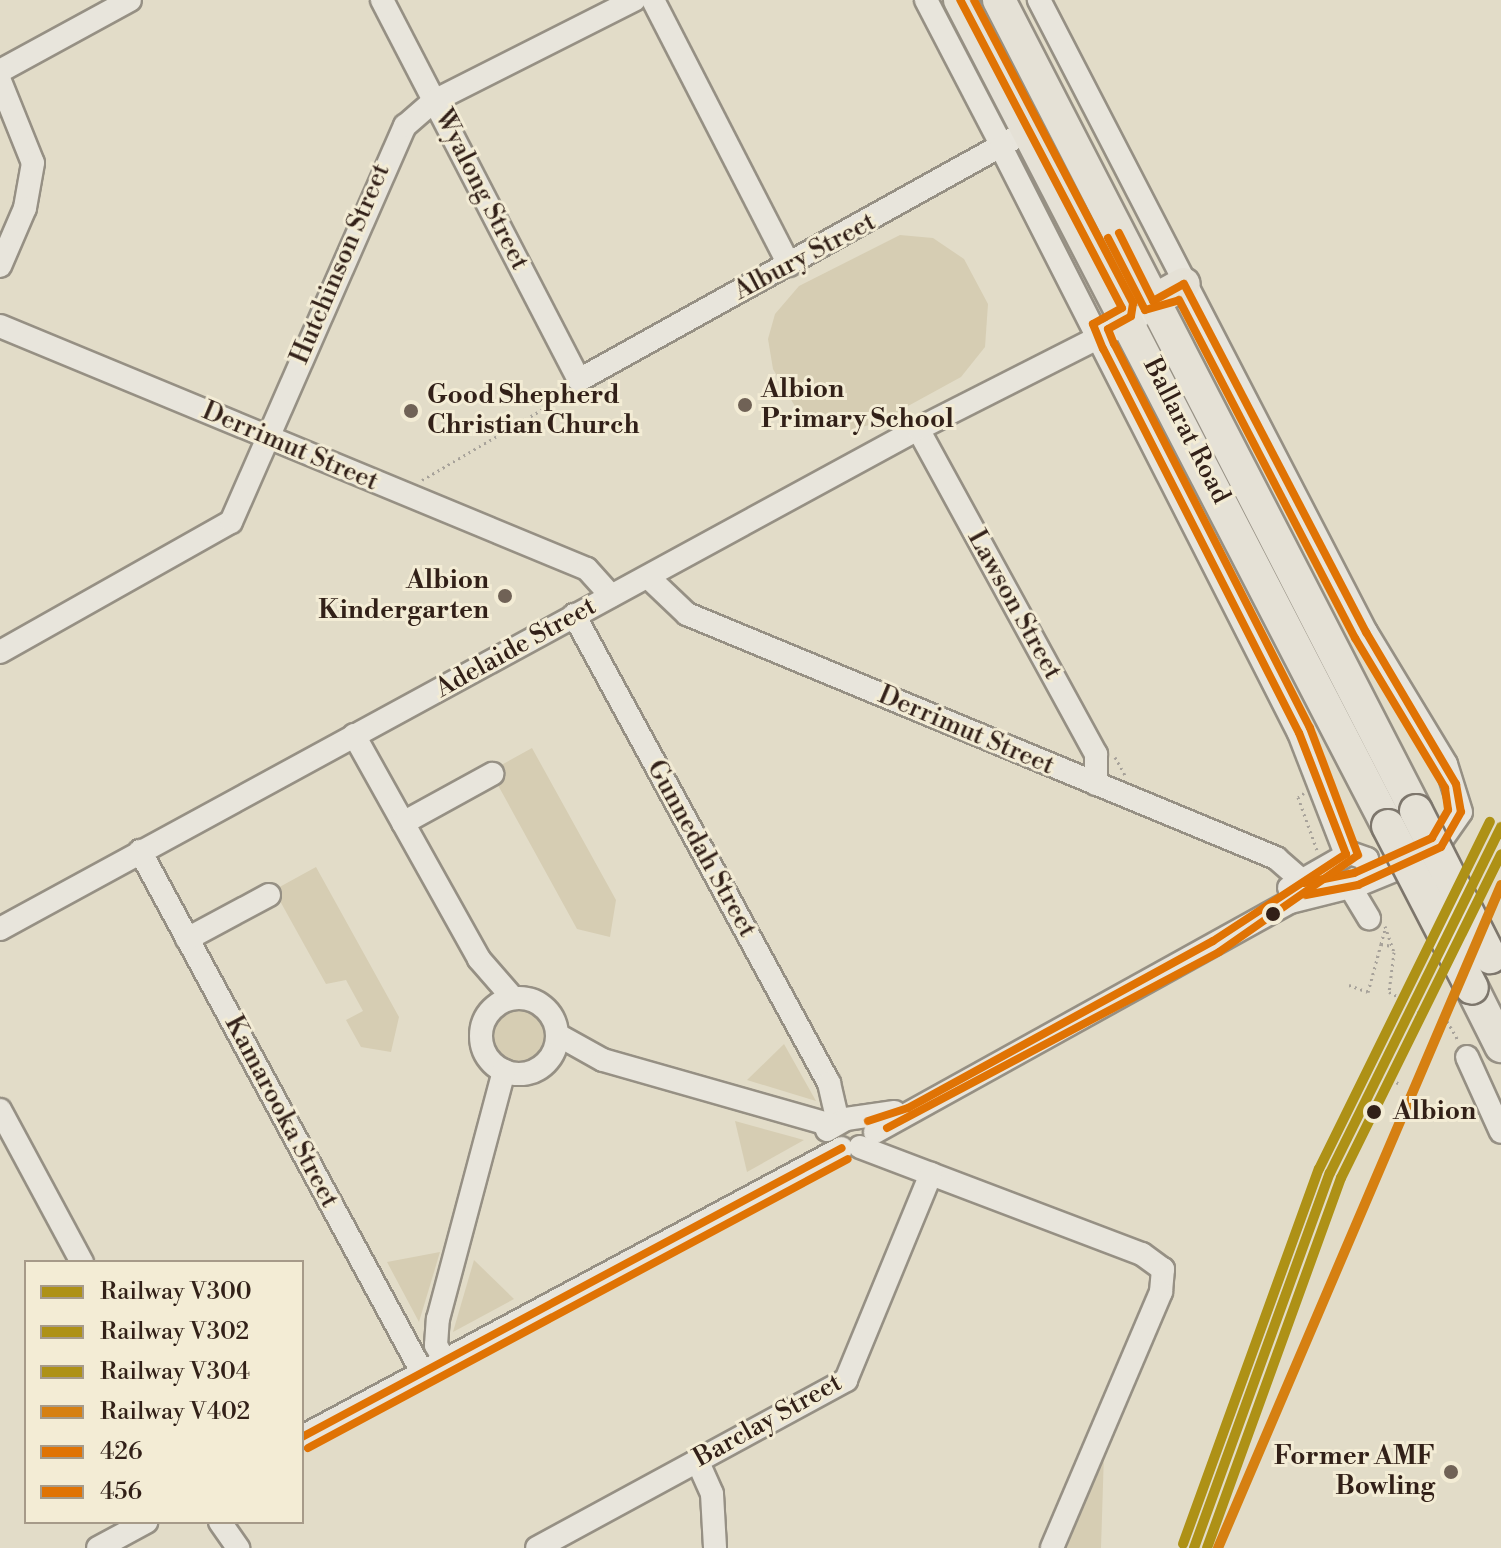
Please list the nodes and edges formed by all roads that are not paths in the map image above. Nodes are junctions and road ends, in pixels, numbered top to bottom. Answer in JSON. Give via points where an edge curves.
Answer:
{"nodes":[{"id":1,"x":130,"y":0,"type":"edge"},
{"id":2,"x":382,"y":0,"type":"edge"},
{"id":3,"x":634,"y":0,"type":"edge"},
{"id":4,"x":653,"y":0,"type":"edge"},
{"id":5,"x":926,"y":0,"type":"edge"},
{"id":6,"x":960,"y":0,"type":"edge"},
{"id":7,"x":999,"y":0,"type":"edge"},
{"id":8,"x":1039,"y":0,"type":"edge"},
{"id":9,"x":0,"y":71,"type":"edge"},
{"id":10,"x":0,"y":81,"type":"edge"},
{"id":11,"x":437,"y":106,"type":"junction"},
{"id":12,"x":1011,"y":141,"type":"junction"},
{"id":13,"x":789,"y":265,"type":"junction"},
{"id":14,"x":0,"y":266,"type":"edge"},
{"id":15,"x":1184,"y":284,"type":"junction"},
{"id":16,"x":1153,"y":301,"type":"junction"},
{"id":17,"x":1127,"y":317,"type":"junction"},
{"id":18,"x":0,"y":326,"type":"edge"},
{"id":19,"x":1096,"y":333,"type":"junction"},
{"id":20,"x":579,"y":380,"type":"joint"},
{"id":21,"x":918,"y":429,"type":"junction"},
{"id":22,"x":268,"y":437,"type":"junction"},
{"id":23,"x":644,"y":579,"type":"junction"},
{"id":24,"x":604,"y":599,"type":"junction"},
{"id":25,"x":574,"y":615,"type":"junction"},
{"id":26,"x":0,"y":652,"type":"edge"},
{"id":27,"x":354,"y":735,"type":"junction"},
{"id":28,"x":492,"y":774,"type":"dead end"},
{"id":29,"x":1096,"y":784,"type":"junction"},
{"id":30,"x":1402,"y":819,"type":"junction"},
{"id":31,"x":403,"y":823,"type":"junction"},
{"id":32,"x":140,"y":851,"type":"junction"},
{"id":33,"x":1349,"y":873,"type":"junction"},
{"id":34,"x":1292,"y":886,"type":"junction"},
{"id":35,"x":269,"y":895,"type":"dead end"},
{"id":36,"x":1379,"y":922,"type":"road end"},
{"id":37,"x":0,"y":929,"type":"edge"},
{"id":38,"x":187,"y":939,"type":"junction"},
{"id":39,"x":1488,"y":974,"type":"edge"},
{"id":40,"x":504,"y":1002,"type":"junction"},
{"id":41,"x":558,"y":1035,"type":"junction"},
{"id":42,"x":1501,"y":1046,"type":"edge"},
{"id":43,"x":1467,"y":1057,"type":"road end"},
{"id":44,"x":551,"y":1058,"type":"junction"},
{"id":45,"x":603,"y":1060,"type":"junction"},
{"id":46,"x":512,"y":1072,"type":"junction"},
{"id":47,"x":0,"y":1110,"type":"edge"},
{"id":48,"x":1501,"y":1132,"type":"edge"},
{"id":49,"x":849,"y":1133,"type":"junction"},
{"id":50,"x":931,"y":1174,"type":"junction"},
{"id":51,"x":81,"y":1260,"type":"edge"},
{"id":52,"x":444,"y":1359,"type":"junction"},
{"id":53,"x":422,"y":1372,"type":"junction"},
{"id":54,"x":304,"y":1436,"type":"edge"},
{"id":55,"x":697,"y":1460,"type":"junction"},
{"id":56,"x":142,"y":1524,"type":"edge"},
{"id":57,"x":98,"y":1548,"type":"edge"},
{"id":58,"x":537,"y":1548,"type":"edge"},
{"id":59,"x":715,"y":1548,"type":"edge"},
{"id":60,"x":1052,"y":1548,"type":"edge"}],
"edges":[{"from":1,"to":9,"type":"street"},
{"from":2,"to":11,"type":"street","name":"Wyalong Street"},
{"from":3,"to":11,"type":"street"},
{"from":4,"to":13,"type":"street"},
{"from":5,"to":12,"type":"street","name":"Ballarat Road"},
{"from":6,"to":12,"type":"highway","name":"Ballarat Road"},
{"from":7,"to":16,"type":"highway","name":"Ballarat Road"},
{"from":8,"to":15,"type":"street"},
{"from":10,"to":14,"type":"street","via":[[33,163],[25,208]]},
{"from":11,"to":20,"type":"street","name":"Wyalong Street"},
{"from":11,"to":22,"type":"street","name":"Hutchinson Street","via":[[405,126]]},
{"from":12,"to":13,"type":"street","name":"Albury Street"},
{"from":12,"to":17,"type":"highway","name":"Ballarat Road"},
{"from":12,"to":19,"type":"street","name":"Ballarat Road"},
{"from":13,"to":20,"type":"street","name":"Albury Street"},
{"from":15,"to":16,"type":"highway"},
{"from":15,"to":33,"type":"street","via":[[1366,632],[1456,784],[1461,812],[1441,847]]},
{"from":16,"to":17,"type":"street","name":"Adelaide Street"},
{"from":16,"to":30,"type":"highway","name":"Ballarat Road"},
{"from":17,"to":19,"type":"street","name":"Adelaide Street"},
{"from":17,"to":30,"type":"highway","name":"Ballarat Road"},
{"from":18,"to":22,"type":"street","name":"Derrimut Street"},
{"from":19,"to":21,"type":"street","name":"Adelaide Street"},
{"from":19,"to":33,"type":"street","name":"Ballarat Road","via":[[1299,733]]},
{"from":21,"to":23,"type":"street","name":"Adelaide Street"},
{"from":21,"to":29,"type":"street","name":"Lawson Street","via":[[1096,754]]},
{"from":22,"to":24,"type":"street","name":"Derrimut Street","via":[[595,574]]},
{"from":22,"to":26,"type":"street","name":"Hutchinson Street","via":[[222,531]]},
{"from":23,"to":24,"type":"street","name":"Adelaide Street"},
{"from":23,"to":29,"type":"street","name":"Derrimut Street","via":[[677,609]]},
{"from":24,"to":25,"type":"street","name":"Adelaide Street"},
{"from":25,"to":27,"type":"street","name":"Adelaide Street"},
{"from":25,"to":49,"type":"street","name":"Gunnedah Street","via":[[829,1083]]},
{"from":27,"to":31,"type":"street"},
{"from":27,"to":32,"type":"street","name":"Adelaide Street"},
{"from":28,"to":31,"type":"street"},
{"from":29,"to":34,"type":"street","name":"Derrimut Street","via":[[1256,852]]},
{"from":30,"to":39,"type":"highway","name":"Ballarat Road","bridge":true},
{"from":31,"to":40,"type":"street"},
{"from":32,"to":37,"type":"street","name":"Adelaide Street"},
{"from":32,"to":38,"type":"street","name":"Kamarooka Street"},
{"from":33,"to":34,"type":"street"},
{"from":33,"to":36,"type":"street","name":"Ballarat Road"},
{"from":34,"to":49,"type":"street","via":[[1213,941],[908,1108]]},
{"from":35,"to":38,"type":"street"},
{"from":38,"to":53,"type":"street","name":"Kamarooka Street"},
{"from":39,"to":42,"type":"highway","name":"Ballarat Road"},
{"from":40,"to":41,"type":"street","via":[[547,1008]]},
{"from":40,"to":46,"type":"street","via":[[482,1041]]},
{"from":41,"to":44,"type":"street"},
{"from":41,"to":45,"type":"street"},
{"from":43,"to":48,"type":"street"},
{"from":44,"to":45,"type":"street"},
{"from":44,"to":46,"type":"street"},
{"from":45,"to":49,"type":"street"},
{"from":46,"to":52,"type":"street","via":[[438,1319],[436,1345]]},
{"from":47,"to":51,"type":"street"},
{"from":49,"to":50,"type":"street","name":"Gunnedah Street"},
{"from":49,"to":52,"type":"street","via":[[795,1169]]},
{"from":50,"to":55,"type":"street","name":"Barclay Street","via":[[846,1380]]},
{"from":50,"to":60,"type":"street","via":[[1151,1257],[1163,1269],[1161,1292]]},
{"from":52,"to":53,"type":"street"},
{"from":53,"to":54,"type":"street"},
{"from":55,"to":58,"type":"street","name":"Barclay Street"},
{"from":55,"to":59,"type":"street","via":[[712,1494]]},
{"from":56,"to":57,"type":"street"}]}
